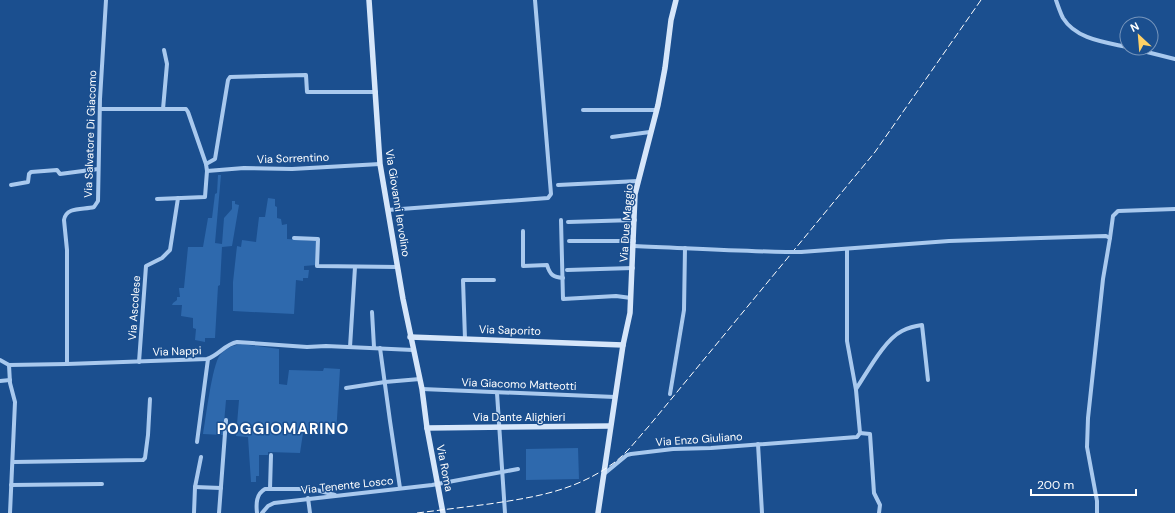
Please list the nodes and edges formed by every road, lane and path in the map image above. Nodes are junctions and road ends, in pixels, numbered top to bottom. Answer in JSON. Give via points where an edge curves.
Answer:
{"nodes":[{"id":1,"x":106,"y":0,"type":"edge"},
{"id":2,"x":369,"y":0,"type":"edge"},
{"id":3,"x":535,"y":0,"type":"edge"},
{"id":4,"x":676,"y":0,"type":"edge"},
{"id":5,"x":1056,"y":0,"type":"edge"},
{"id":6,"x":1119,"y":45,"type":"edge"},
{"id":7,"x":164,"y":50,"type":"dead end"},
{"id":8,"x":1159,"y":54,"type":"edge"},
{"id":9,"x":1175,"y":58,"type":"edge"},
{"id":10,"x":376,"y":92,"type":"junction"},
{"id":11,"x":100,"y":109,"type":"junction"},
{"id":12,"x":164,"y":109,"type":"junction"},
{"id":13,"x":583,"y":110,"type":"dead end"},
{"id":14,"x":656,"y":110,"type":"junction"},
{"id":15,"x":650,"y":132,"type":"junction"},
{"id":16,"x":612,"y":137,"type":"dead end"},
{"id":17,"x":206,"y":164,"type":"junction"},
{"id":18,"x":380,"y":164,"type":"junction"},
{"id":19,"x":98,"y":169,"type":"junction"},
{"id":20,"x":207,"y":171,"type":"junction"},
{"id":21,"x":638,"y":181,"type":"junction"},
{"id":22,"x":558,"y":184,"type":"dead end"},
{"id":23,"x":11,"y":185,"type":"dead end"},
{"id":24,"x":178,"y":198,"type":"junction"},
{"id":25,"x":157,"y":199,"type":"dead end"},
{"id":26,"x":1175,"y":209,"type":"edge"},
{"id":27,"x":388,"y":210,"type":"junction"},
{"id":28,"x":561,"y":220,"type":"dead end"},
{"id":29,"x":635,"y":220,"type":"junction"},
{"id":30,"x":568,"y":222,"type":"dead end"},
{"id":31,"x":523,"y":230,"type":"dead end"},
{"id":32,"x":294,"y":238,"type":"dead end"},
{"id":33,"x":1110,"y":238,"type":"junction"},
{"id":34,"x":570,"y":241,"type":"dead end"},
{"id":35,"x":634,"y":244,"type":"junction"},
{"id":36,"x":685,"y":248,"type":"junction"},
{"id":37,"x":847,"y":249,"type":"junction"},
{"id":38,"x":355,"y":267,"type":"junction"},
{"id":39,"x":398,"y":267,"type":"junction"},
{"id":40,"x":633,"y":268,"type":"junction"},
{"id":41,"x":567,"y":270,"type":"dead end"},
{"id":42,"x":563,"y":278,"type":"junction"},
{"id":43,"x":494,"y":280,"type":"dead end"},
{"id":44,"x":632,"y":298,"type":"junction"},
{"id":45,"x":372,"y":312,"type":"dead end"},
{"id":46,"x":410,"y":337,"type":"junction"},
{"id":47,"x":465,"y":339,"type":"junction"},
{"id":48,"x":623,"y":345,"type":"junction"},
{"id":49,"x":350,"y":347,"type":"junction"},
{"id":50,"x":374,"y":348,"type":"junction"},
{"id":51,"x":380,"y":348,"type":"junction"},
{"id":52,"x":413,"y":350,"type":"junction"},
{"id":53,"x":208,"y":359,"type":"junction"},
{"id":54,"x":0,"y":360,"type":"edge"},
{"id":55,"x":139,"y":362,"type":"junction"},
{"id":56,"x":67,"y":364,"type":"junction"},
{"id":57,"x":9,"y":365,"type":"junction"},
{"id":58,"x":420,"y":379,"type":"junction"},
{"id":59,"x":10,"y":380,"type":"junction"},
{"id":60,"x":928,"y":380,"type":"dead end"},
{"id":61,"x":0,"y":381,"type":"edge"},
{"id":62,"x":384,"y":382,"type":"junction"},
{"id":63,"x":346,"y":388,"type":"dead end"},
{"id":64,"x":422,"y":389,"type":"junction"},
{"id":65,"x":856,"y":390,"type":"junction"},
{"id":66,"x":497,"y":393,"type":"junction"},
{"id":67,"x":670,"y":394,"type":"dead end"},
{"id":68,"x":615,"y":397,"type":"junction"},
{"id":69,"x":150,"y":399,"type":"dead end"},
{"id":70,"x":226,"y":420,"type":"dead end"},
{"id":71,"x":610,"y":426,"type":"junction"},
{"id":72,"x":498,"y":427,"type":"junction"},
{"id":73,"x":427,"y":428,"type":"junction"},
{"id":74,"x":860,"y":433,"type":"junction"},
{"id":75,"x":197,"y":442,"type":"dead end"},
{"id":76,"x":758,"y":444,"type":"junction"},
{"id":77,"x":271,"y":455,"type":"dead end"},
{"id":78,"x":201,"y":457,"type":"dead end"},
{"id":79,"x":13,"y":462,"type":"junction"},
{"id":80,"x":518,"y":469,"type":"dead end"},
{"id":81,"x":503,"y":472,"type":"junction"},
{"id":82,"x":604,"y":474,"type":"junction"},
{"id":83,"x":102,"y":484,"type":"dead end"},
{"id":84,"x":438,"y":484,"type":"junction"},
{"id":85,"x":11,"y":485,"type":"junction"},
{"id":86,"x":195,"y":487,"type":"junction"},
{"id":87,"x":221,"y":488,"type":"junction"},
{"id":88,"x":270,"y":488,"type":"junction"},
{"id":89,"x":400,"y":488,"type":"junction"},
{"id":90,"x":336,"y":496,"type":"junction"},
{"id":91,"x":308,"y":498,"type":"junction"},
{"id":92,"x":10,"y":513,"type":"edge"},
{"id":93,"x":194,"y":513,"type":"edge"},
{"id":94,"x":219,"y":513,"type":"edge"},
{"id":95,"x":257,"y":513,"type":"edge"},
{"id":96,"x":262,"y":513,"type":"edge"},
{"id":97,"x":310,"y":513,"type":"edge"},
{"id":98,"x":443,"y":513,"type":"edge"},
{"id":99,"x":505,"y":513,"type":"edge"},
{"id":100,"x":598,"y":513,"type":"edge"},
{"id":101,"x":762,"y":513,"type":"edge"},
{"id":102,"x":880,"y":513,"type":"edge"},
{"id":103,"x":1097,"y":513,"type":"edge"}],
"edges":[{"from":1,"to":11,"type":"street","name":"Via Salvatore Di Giacomo"},
{"from":2,"to":10,"type":"main road","name":"Via Giovanni Iervolino"},
{"from":3,"to":27,"type":"street","via":[[551,194],[548,198]]},
{"from":4,"to":14,"type":"main road","name":"Via Due Maggio"},
{"from":5,"to":6,"type":"street","via":[[1064,19],[1076,31]]},
{"from":7,"to":12,"type":"street","via":[[167,64]]},
{"from":8,"to":9,"type":"street"},
{"from":10,"to":17,"type":"street","via":[[307,92],[306,74],[230,77],[215,159]]},
{"from":10,"to":18,"type":"main road","name":"Via Giovanni Iervolino"},
{"from":11,"to":12,"type":"street"},
{"from":11,"to":19,"type":"street","name":"Via Salvatore Di Giacomo"},
{"from":12,"to":17,"type":"street","via":[[187,110]]},
{"from":13,"to":14,"type":"street"},
{"from":14,"to":15,"type":"main road","name":"Via Due Maggio"},
{"from":15,"to":16,"type":"street"},
{"from":15,"to":21,"type":"main road","name":"Via Due Maggio"},
{"from":17,"to":20,"type":"street"},
{"from":18,"to":20,"type":"street","name":"Via Sorrentino"},
{"from":18,"to":27,"type":"main road","name":"Via Giovanni Iervolino"},
{"from":19,"to":23,"type":"street","via":[[60,174],[57,170],[31,172],[28,182]]},
{"from":19,"to":56,"type":"street","name":"Via Salvatore Di Giacomo","via":[[96,206],[69,211],[64,216]]},
{"from":20,"to":24,"type":"street","via":[[205,197]]},
{"from":21,"to":22,"type":"street"},
{"from":21,"to":29,"type":"main road","name":"Via Due Maggio"},
{"from":24,"to":25,"type":"street"},
{"from":24,"to":55,"type":"street","name":"Via Ascolese","via":[[170,250],[162,258],[146,266]]},
{"from":26,"to":33,"type":"street","via":[[1118,211],[1113,216]]},
{"from":27,"to":39,"type":"main road","name":"Via Giovanni Iervolino"},
{"from":28,"to":42,"type":"street"},
{"from":29,"to":30,"type":"street"},
{"from":29,"to":35,"type":"main road","name":"Via Due Maggio"},
{"from":31,"to":42,"type":"street","via":[[523,266],[547,265],[554,278]]},
{"from":32,"to":38,"type":"street","via":[[318,239],[317,266]]},
{"from":33,"to":37,"type":"street","via":[[1106,236],[989,239]]},
{"from":33,"to":103,"type":"street","via":[[1088,418],[1087,447]]},
{"from":34,"to":35,"type":"street"},
{"from":35,"to":36,"type":"street"},
{"from":35,"to":40,"type":"main road","name":"Via Due Maggio"},
{"from":36,"to":37,"type":"street","bridge":true,"via":[[786,252]]},
{"from":36,"to":67,"type":"street","via":[[684,310]]},
{"from":37,"to":65,"type":"street","via":[[847,341]]},
{"from":38,"to":39,"type":"street"},
{"from":38,"to":49,"type":"street"},
{"from":39,"to":46,"type":"main road","name":"Via Giovanni Iervolino"},
{"from":40,"to":41,"type":"street"},
{"from":40,"to":44,"type":"main road","name":"Via Due Maggio"},
{"from":42,"to":44,"type":"street","via":[[563,299],[616,296]]},
{"from":43,"to":47,"type":"street","via":[[463,280]]},
{"from":44,"to":48,"type":"main road","name":"Via Due Maggio"},
{"from":45,"to":50,"type":"street"},
{"from":46,"to":47,"type":"main road","name":"Via Saporito"},
{"from":46,"to":52,"type":"main road"},
{"from":47,"to":48,"type":"main road","name":"Via Saporito"},
{"from":48,"to":68,"type":"main road","name":"Via Due Maggio"},
{"from":49,"to":50,"type":"street","name":"Via Nappi"},
{"from":49,"to":53,"type":"street","name":"Via Nappi","via":[[307,348],[237,342],[230,343]]},
{"from":50,"to":51,"type":"street","name":"Via Nappi"},
{"from":51,"to":52,"type":"street","name":"Via Nappi"},
{"from":51,"to":62,"type":"street"},
{"from":52,"to":58,"type":"main road","name":"Via Roma"},
{"from":53,"to":55,"type":"street","name":"Via Nappi"},
{"from":53,"to":75,"type":"street"},
{"from":54,"to":57,"type":"street"},
{"from":55,"to":56,"type":"street","name":"Via Nappi"},
{"from":56,"to":57,"type":"street","name":"Via Nappi"},
{"from":57,"to":59,"type":"street"},
{"from":58,"to":62,"type":"street"},
{"from":58,"to":64,"type":"main road","name":"Via Roma"},
{"from":59,"to":61,"type":"street"},
{"from":59,"to":79,"type":"street","via":[[15,402]]},
{"from":60,"to":65,"type":"street","via":[[922,325],[898,333],[878,356]]},
{"from":62,"to":63,"type":"street"},
{"from":62,"to":89,"type":"street"},
{"from":64,"to":66,"type":"street","name":"Via Giacomo Matteotti"},
{"from":64,"to":73,"type":"main road","name":"Via Roma"},
{"from":65,"to":74,"type":"street"},
{"from":66,"to":68,"type":"street","name":"Via Giacomo Matteotti"},
{"from":66,"to":72,"type":"street"},
{"from":68,"to":71,"type":"main road","name":"Via Due Maggio"},
{"from":69,"to":79,"type":"street","via":[[148,435],[143,460]]},
{"from":70,"to":87,"type":"street"},
{"from":71,"to":72,"type":"main road","name":"Via Dante Alighieri"},
{"from":71,"to":82,"type":"main road","name":"Via Due Maggio"},
{"from":72,"to":73,"type":"main road","name":"Via Dante Alighieri"},
{"from":72,"to":81,"type":"street"},
{"from":73,"to":84,"type":"main road","name":"Via Roma"},
{"from":74,"to":76,"type":"street","via":[[857,437]]},
{"from":74,"to":102,"type":"street","via":[[870,434],[874,493],[880,505]]},
{"from":76,"to":82,"type":"street","name":"Via Enzo Giuliano","via":[[631,454]]},
{"from":76,"to":101,"type":"street","name":"Via Enzo Giuliano"},
{"from":77,"to":88,"type":"street"},
{"from":78,"to":86,"type":"street"},
{"from":79,"to":85,"type":"street"},
{"from":80,"to":81,"type":"street","name":"Via Tenente Losco"},
{"from":81,"to":84,"type":"street","name":"Via Tenente Losco"},
{"from":81,"to":99,"type":"street"},
{"from":82,"to":100,"type":"main road","name":"Via Due Maggio"},
{"from":83,"to":85,"type":"street"},
{"from":84,"to":89,"type":"street","name":"Via Tenente Losco"},
{"from":84,"to":98,"type":"main road","name":"Via Roma"},
{"from":85,"to":92,"type":"street"},
{"from":86,"to":87,"type":"street"},
{"from":86,"to":93,"type":"street"},
{"from":87,"to":94,"type":"street"},
{"from":88,"to":90,"type":"street","via":[[313,490]]},
{"from":88,"to":95,"type":"street","via":[[262,490],[258,497]]},
{"from":89,"to":90,"type":"street","name":"Via Tenente Losco"},
{"from":90,"to":91,"type":"street","name":"Via Tenente Losco"},
{"from":91,"to":96,"type":"street","name":"Via Tenente Losco","via":[[274,503]]},
{"from":91,"to":97,"type":"street"}]}
